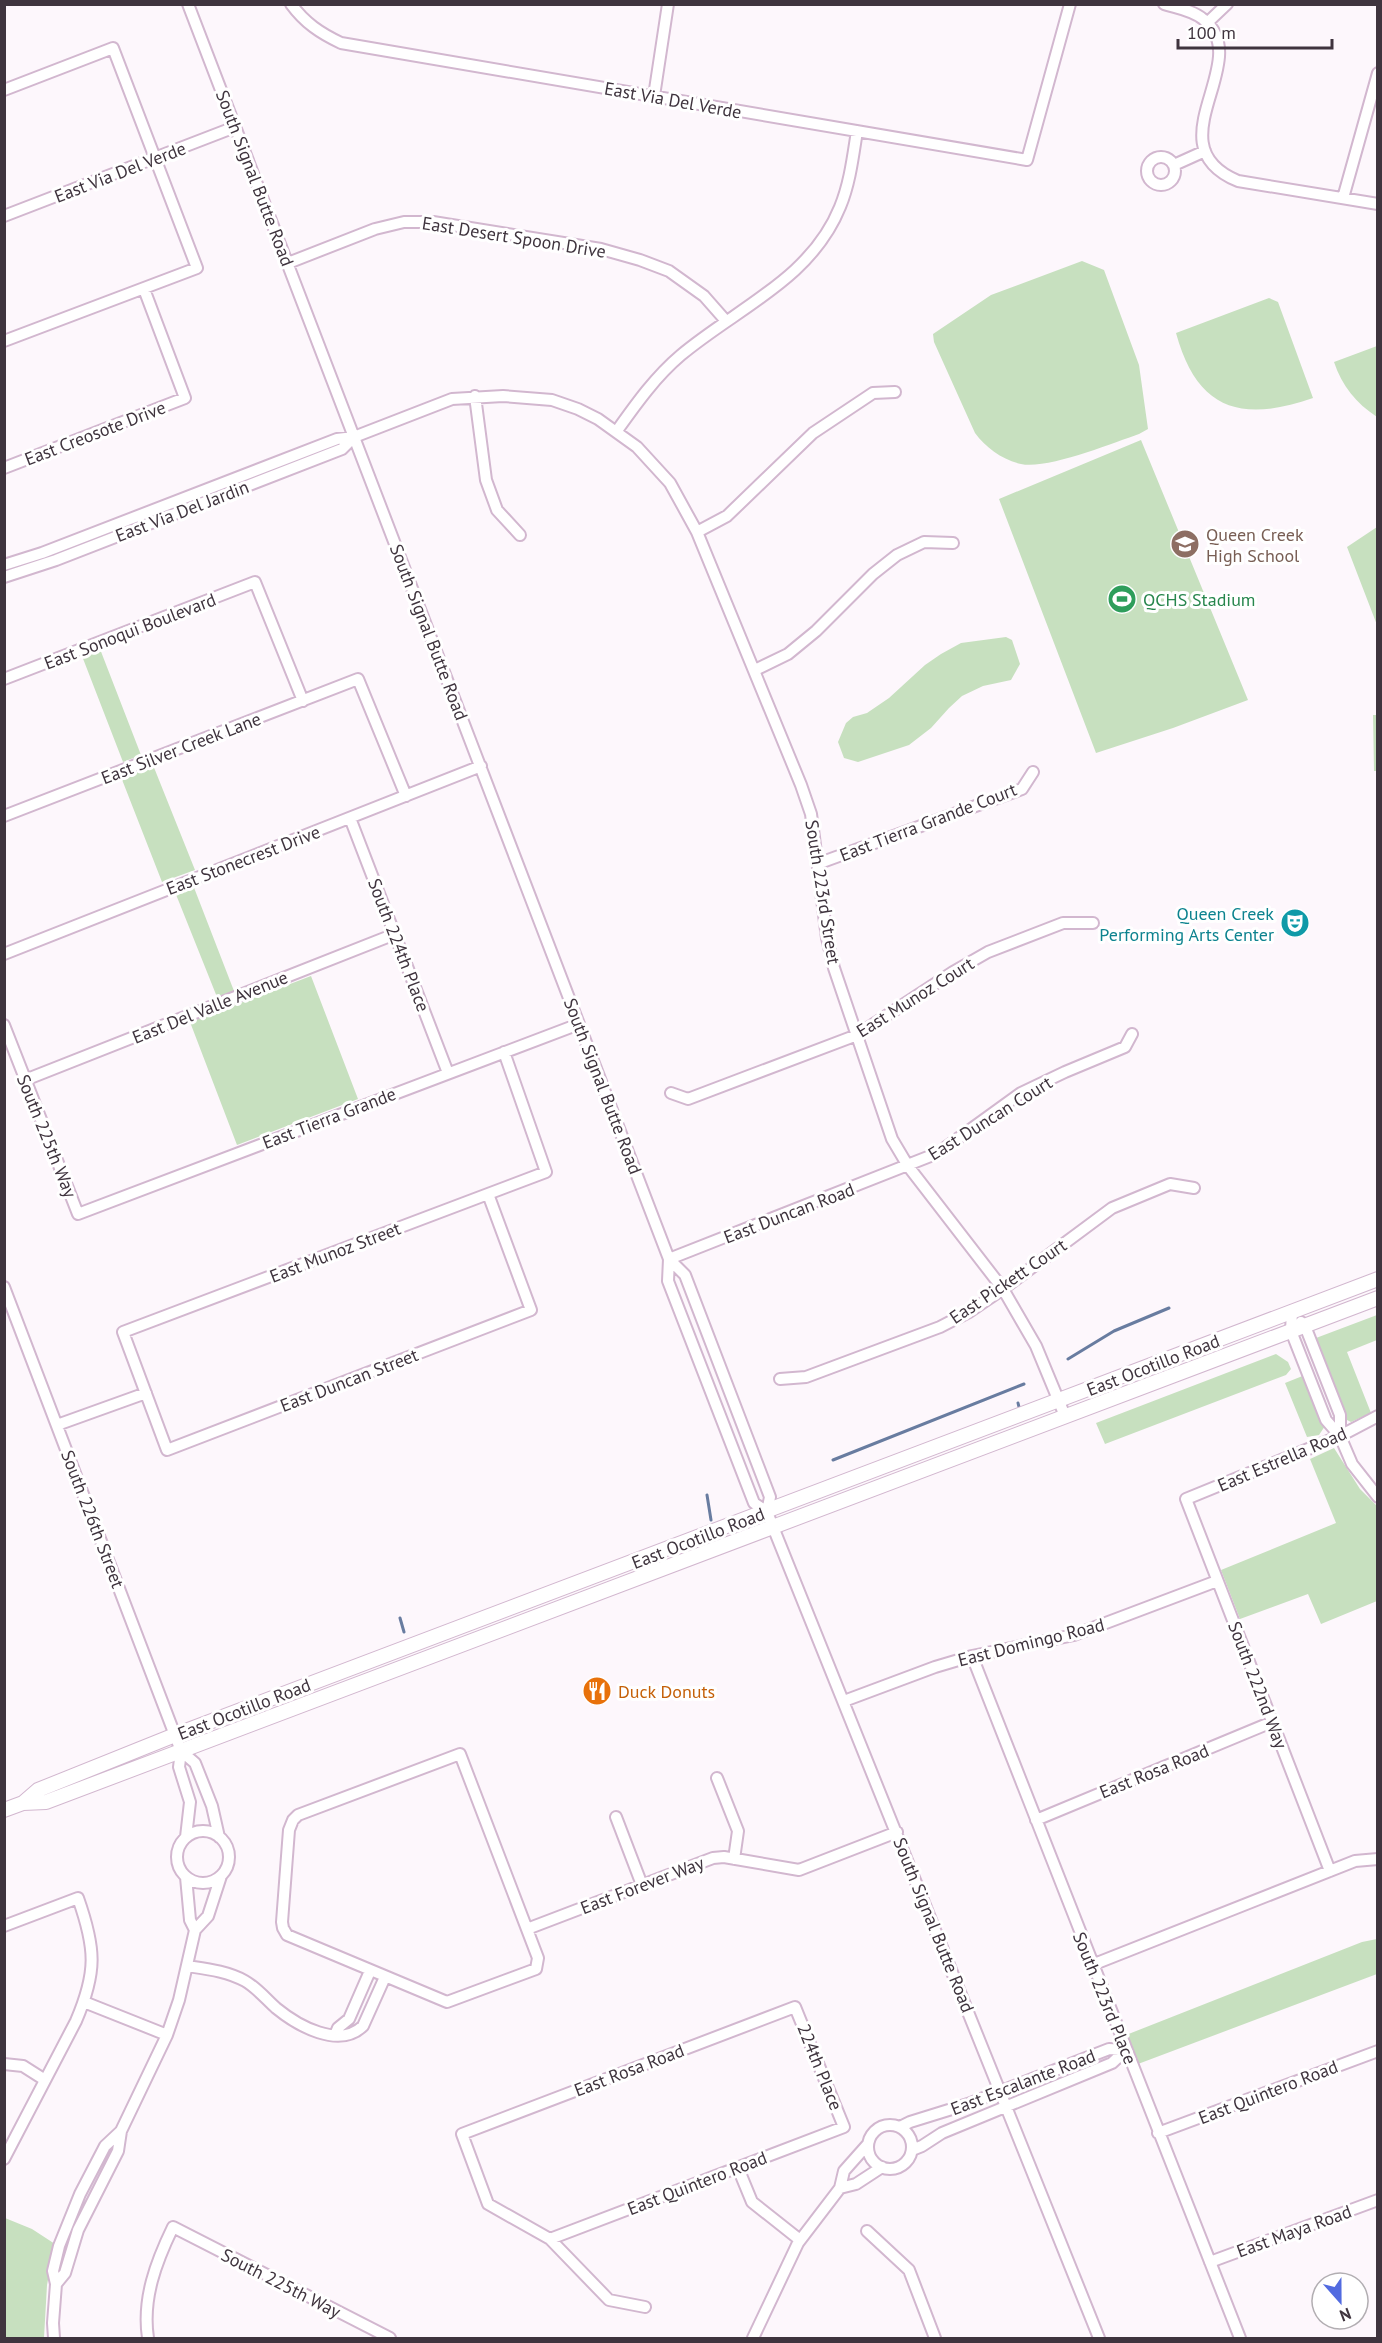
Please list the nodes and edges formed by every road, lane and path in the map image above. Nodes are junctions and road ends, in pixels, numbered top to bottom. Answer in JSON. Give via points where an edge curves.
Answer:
{"nodes":[{"id":1,"x":188,"y":4,"type":"edge"},
{"id":2,"x":291,"y":4,"type":"edge"},
{"id":3,"x":668,"y":4,"type":"edge"},
{"id":4,"x":1070,"y":4,"type":"edge"},
{"id":5,"x":1164,"y":4,"type":"edge"},
{"id":6,"x":1227,"y":4,"type":"edge"},
{"id":7,"x":1208,"y":23,"type":"junction"},
{"id":8,"x":1377,"y":73,"type":"edge"},
{"id":9,"x":4,"y":90,"type":"edge"},
{"id":10,"x":654,"y":96,"type":"junction"},
{"id":11,"x":235,"y":127,"type":"junction"},
{"id":12,"x":857,"y":131,"type":"junction"},
{"id":13,"x":1205,"y":151,"type":"junction"},
{"id":14,"x":156,"y":158,"type":"junction"},
{"id":15,"x":1174,"y":165,"type":"dead end"},
{"id":16,"x":1343,"y":198,"type":"junction"},
{"id":17,"x":1377,"y":204,"type":"edge"},
{"id":18,"x":4,"y":216,"type":"edge"},
{"id":19,"x":288,"y":263,"type":"junction"},
{"id":20,"x":144,"y":289,"type":"junction"},
{"id":21,"x":726,"y":321,"type":"junction"},
{"id":22,"x":4,"y":341,"type":"edge"},
{"id":23,"x":896,"y":392,"type":"dead end"},
{"id":24,"x":475,"y":396,"type":"junction"},
{"id":25,"x":616,"y":432,"type":"junction"},
{"id":26,"x":354,"y":437,"type":"junction"},
{"id":27,"x":4,"y":468,"type":"edge"},
{"id":28,"x":698,"y":532,"type":"junction"},
{"id":29,"x":520,"y":535,"type":"dead end"},
{"id":30,"x":953,"y":543,"type":"dead end"},
{"id":31,"x":4,"y":565,"type":"edge"},
{"id":32,"x":4,"y":577,"type":"edge"},
{"id":33,"x":755,"y":670,"type":"junction"},
{"id":34,"x":4,"y":679,"type":"edge"},
{"id":35,"x":303,"y":701,"type":"junction"},
{"id":36,"x":481,"y":766,"type":"junction"},
{"id":37,"x":1033,"y":772,"type":"dead end"},
{"id":38,"x":406,"y":796,"type":"junction"},
{"id":39,"x":4,"y":816,"type":"edge"},
{"id":40,"x":350,"y":818,"type":"junction"},
{"id":41,"x":817,"y":864,"type":"junction"},
{"id":42,"x":1093,"y":923,"type":"dead end"},
{"id":43,"x":395,"y":934,"type":"junction"},
{"id":44,"x":4,"y":954,"type":"edge"},
{"id":45,"x":579,"y":1024,"type":"junction"},
{"id":46,"x":4,"y":1025,"type":"edge"},
{"id":47,"x":1132,"y":1034,"type":"dead end"},
{"id":48,"x":856,"y":1035,"type":"junction"},
{"id":49,"x":504,"y":1052,"type":"junction"},
{"id":50,"x":448,"y":1073,"type":"junction"},
{"id":51,"x":25,"y":1080,"type":"junction"},
{"id":52,"x":671,"y":1094,"type":"dead end"},
{"id":53,"x":908,"y":1166,"type":"junction"},
{"id":54,"x":1194,"y":1188,"type":"dead end"},
{"id":55,"x":488,"y":1194,"type":"junction"},
{"id":56,"x":78,"y":1214,"type":"joint"},
{"id":57,"x":669,"y":1259,"type":"junction"},
{"id":58,"x":1377,"y":1279,"type":"edge"},
{"id":59,"x":4,"y":1287,"type":"edge"},
{"id":60,"x":1004,"y":1289,"type":"junction"},
{"id":61,"x":1377,"y":1298,"type":"edge"},
{"id":62,"x":1292,"y":1311,"type":"junction"},
{"id":63,"x":1305,"y":1326,"type":"junction"},
{"id":64,"x":1291,"y":1332,"type":"junction"},
{"id":65,"x":780,"y":1379,"type":"dead end"},
{"id":66,"x":146,"y":1393,"type":"junction"},
{"id":67,"x":1059,"y":1401,"type":"junction"},
{"id":68,"x":1065,"y":1416,"type":"junction"},
{"id":69,"x":1377,"y":1416,"type":"edge"},
{"id":70,"x":57,"y":1425,"type":"junction"},
{"id":71,"x":1340,"y":1436,"type":"junction"},
{"id":72,"x":1377,"y":1497,"type":"edge"},
{"id":73,"x":1186,"y":1499,"type":"joint"},
{"id":74,"x":767,"y":1512,"type":"junction"},
{"id":75,"x":774,"y":1528,"type":"junction"},
{"id":76,"x":1217,"y":1581,"type":"junction"},
{"id":77,"x":972,"y":1656,"type":"junction"},
{"id":78,"x":844,"y":1701,"type":"junction"},
{"id":79,"x":1272,"y":1722,"type":"junction"},
{"id":80,"x":175,"y":1735,"type":"junction"},
{"id":81,"x":181,"y":1751,"type":"junction"},
{"id":82,"x":717,"y":1778,"type":"dead end"},
{"id":83,"x":23,"y":1803,"type":"junction"},
{"id":84,"x":4,"y":1810,"type":"edge"},
{"id":85,"x":616,"y":1817,"type":"dead end"},
{"id":86,"x":1036,"y":1820,"type":"junction"},
{"id":87,"x":897,"y":1832,"type":"junction"},
{"id":88,"x":186,"y":1837,"type":"junction"},
{"id":89,"x":219,"y":1838,"type":"junction"},
{"id":90,"x":734,"y":1859,"type":"junction"},
{"id":91,"x":1377,"y":1859,"type":"edge"},
{"id":92,"x":1330,"y":1871,"type":"junction"},
{"id":93,"x":221,"y":1876,"type":"junction"},
{"id":94,"x":186,"y":1877,"type":"junction"},
{"id":95,"x":642,"y":1885,"type":"junction"},
{"id":96,"x":4,"y":1926,"type":"edge"},
{"id":97,"x":527,"y":1929,"type":"junction"},
{"id":98,"x":195,"y":1930,"type":"junction"},
{"id":99,"x":1092,"y":1965,"type":"junction"},
{"id":100,"x":187,"y":1966,"type":"junction"},
{"id":101,"x":370,"y":1971,"type":"junction"},
{"id":102,"x":386,"y":1977,"type":"junction"},
{"id":103,"x":84,"y":2002,"type":"junction"},
{"id":104,"x":795,"y":2007,"type":"joint"},
{"id":105,"x":335,"y":2034,"type":"junction"},
{"id":106,"x":167,"y":2035,"type":"junction"},
{"id":107,"x":1126,"y":2050,"type":"junction"},
{"id":108,"x":1377,"y":2051,"type":"edge"},
{"id":109,"x":4,"y":2064,"type":"edge"},
{"id":110,"x":45,"y":2080,"type":"junction"},
{"id":111,"x":1001,"y":2091,"type":"junction"},
{"id":112,"x":1006,"y":2106,"type":"junction"},
{"id":113,"x":844,"y":2127,"type":"joint"},
{"id":114,"x":900,"y":2127,"type":"junction"},
{"id":115,"x":1158,"y":2133,"type":"junction"},
{"id":116,"x":868,"y":2144,"type":"junction"},
{"id":117,"x":912,"y":2150,"type":"junction"},
{"id":118,"x":4,"y":2159,"type":"edge"},
{"id":119,"x":882,"y":2167,"type":"junction"},
{"id":120,"x":738,"y":2168,"type":"junction"},
{"id":121,"x":840,"y":2188,"type":"junction"},
{"id":122,"x":1377,"y":2200,"type":"edge"},
{"id":123,"x":867,"y":2230,"type":"dead end"},
{"id":124,"x":550,"y":2239,"type":"junction"},
{"id":125,"x":800,"y":2240,"type":"junction"},
{"id":126,"x":1210,"y":2262,"type":"junction"},
{"id":127,"x":645,"y":2307,"type":"dead end"},
{"id":128,"x":54,"y":2338,"type":"edge"},
{"id":129,"x":148,"y":2338,"type":"edge"},
{"id":130,"x":390,"y":2338,"type":"edge"},
{"id":131,"x":753,"y":2338,"type":"edge"},
{"id":132,"x":935,"y":2338,"type":"edge"},
{"id":133,"x":1099,"y":2338,"type":"edge"},
{"id":134,"x":1240,"y":2338,"type":"edge"}],
"edges":[{"from":1,"to":11,"type":"street","name":"South Signal Butte Road"},
{"from":2,"to":10,"type":"street","name":"East Via Del Verde","via":[[302,19],[341,43]]},
{"from":3,"to":10,"type":"street"},
{"from":4,"to":12,"type":"street","name":"East Via Del Verde","via":[[1027,160]]},
{"from":5,"to":7,"type":"street","via":[[1186,10]]},
{"from":6,"to":7,"type":"street"},
{"from":7,"to":13,"type":"street","via":[[1219,46],[1220,60],[1201,126]]},
{"from":8,"to":16,"type":"street"},
{"from":9,"to":14,"type":"street","via":[[113,48]]},
{"from":10,"to":12,"type":"street","name":"East Via Del Verde"},
{"from":11,"to":14,"type":"street","name":"East Via Del Verde"},
{"from":11,"to":19,"type":"street","name":"South Signal Butte Road"},
{"from":12,"to":21,"type":"street","via":[[842,200],[824,236],[782,283]]},
{"from":13,"to":15,"type":"street"},
{"from":13,"to":16,"type":"street","via":[[1222,174],[1238,180]]},
{"from":14,"to":18,"type":"street","name":"East Via Del Verde"},
{"from":14,"to":20,"type":"street","via":[[197,268]]},
{"from":16,"to":17,"type":"street"},
{"from":19,"to":21,"type":"street","name":"East Desert Spoon Drive","via":[[375,229],[404,222],[432,222],[601,249],[640,260],[678,277],[704,296]]},
{"from":19,"to":26,"type":"street","name":"South Signal Butte Road"},
{"from":20,"to":22,"type":"street"},
{"from":20,"to":27,"type":"street","name":"East Creosote Drive","via":[[185,398]]},
{"from":21,"to":25,"type":"street","via":[[660,375]]},
{"from":23,"to":28,"type":"street","via":[[873,393],[813,433],[728,516]]},
{"from":24,"to":25,"type":"street","name":"East Via Del Jardin","via":[[552,400],[578,409]]},
{"from":24,"to":26,"type":"street","name":"East Via Del Jardin","via":[[424,408]]},
{"from":24,"to":29,"type":"street","via":[[486,480],[497,510]]},
{"from":25,"to":28,"type":"street","name":"South 223rd Street","via":[[653,462],[682,501]]},
{"from":26,"to":31,"type":"street","name":"East Via Del Jardin","via":[[337,439]]},
{"from":26,"to":32,"type":"street","name":"East Via Del Jardin","via":[[342,449]]},
{"from":26,"to":36,"type":"street","name":"South Signal Butte Road"},
{"from":28,"to":33,"type":"street","name":"South 223rd Street"},
{"from":30,"to":33,"type":"street","via":[[924,542],[897,555],[788,654]]},
{"from":33,"to":41,"type":"street","name":"South 223rd Street","via":[[811,814]]},
{"from":34,"to":35,"type":"street","name":"East Sonoqui Boulevard","via":[[255,582]]},
{"from":35,"to":38,"type":"street","name":"East Silver Creek Lane","via":[[358,679]]},
{"from":35,"to":39,"type":"street","name":"East Silver Creek Lane"},
{"from":36,"to":38,"type":"street","name":"East Stonecrest Drive"},
{"from":36,"to":45,"type":"street","name":"South Signal Butte Road"},
{"from":37,"to":41,"type":"street","name":"East Tierra Grande Court","via":[[1022,789]]},
{"from":38,"to":40,"type":"street","name":"East Stonecrest Drive"},
{"from":40,"to":43,"type":"street","name":"South 224th Place"},
{"from":40,"to":44,"type":"street","name":"East Stonecrest Drive"},
{"from":41,"to":48,"type":"street","name":"South 223rd Street","via":[[827,938]]},
{"from":42,"to":48,"type":"street","name":"East Munoz Court","via":[[1063,923],[988,952]]},
{"from":43,"to":50,"type":"street","name":"South 224th Place"},
{"from":43,"to":51,"type":"street","name":"East Del Valle Avenue"},
{"from":45,"to":49,"type":"street","name":"East Tierra Grande"},
{"from":45,"to":57,"type":"street","name":"South Signal Butte Road"},
{"from":46,"to":51,"type":"street","name":"South 225th Way"},
{"from":47,"to":53,"type":"street","name":"East Duncan Court","via":[[1125,1047],[1022,1094],[938,1153]]},
{"from":48,"to":52,"type":"street","name":"East Munoz Court","via":[[688,1099]]},
{"from":48,"to":53,"type":"street","name":"South 223rd Street","via":[[892,1139]]},
{"from":49,"to":50,"type":"street","name":"East Tierra Grande"},
{"from":49,"to":55,"type":"street","name":"East Munoz Street","via":[[546,1172]]},
{"from":50,"to":56,"type":"street","name":"East Tierra Grande"},
{"from":51,"to":56,"type":"street","name":"South 225th Way"},
{"from":53,"to":57,"type":"street","name":"East Duncan Road"},
{"from":53,"to":60,"type":"street","name":"South 223rd Street"},
{"from":54,"to":60,"type":"street","name":"East Pickett Court","via":[[1170,1184],[1112,1208]]},
{"from":55,"to":66,"type":"street","name":"East Munoz Street","via":[[123,1332]]},
{"from":55,"to":66,"type":"street","name":"East Duncan Street","via":[[531,1310],[166,1450]]},
{"from":57,"to":74,"type":"street","name":"South Signal Butte Road","via":[[685,1275],[693,1294],[770,1497]]},
{"from":57,"to":74,"type":"street","name":"South Signal Butte Road","via":[[668,1281],[753,1503]]},
{"from":58,"to":62,"type":"main road","name":"East Ocotillo Road"},
{"from":59,"to":70,"type":"street","name":"South 226th Street"},
{"from":60,"to":65,"type":"street","name":"East Pickett Court","via":[[940,1327],[806,1377]]},
{"from":60,"to":67,"type":"street","name":"South 223rd Street","via":[[1036,1346]]},
{"from":61,"to":63,"type":"main road","name":"East Ocotillo Road"},
{"from":62,"to":63,"type":"street"},
{"from":62,"to":64,"type":"street"},
{"from":62,"to":67,"type":"main road","name":"East Ocotillo Road"},
{"from":63,"to":64,"type":"main road","name":"East Ocotillo Road"},
{"from":63,"to":71,"type":"street","via":[[1340,1415]]},
{"from":64,"to":68,"type":"main road","name":"East Ocotillo Road"},
{"from":64,"to":71,"type":"street","via":[[1326,1420]]},
{"from":66,"to":70,"type":"street"},
{"from":67,"to":68,"type":"street","name":"South 223rd Street"},
{"from":67,"to":74,"type":"main road","name":"East Ocotillo Road"},
{"from":68,"to":75,"type":"main road","name":"East Ocotillo Road"},
{"from":69,"to":71,"type":"street","name":"East Estrella Road"},
{"from":70,"to":80,"type":"street","name":"South 226th Street"},
{"from":71,"to":72,"type":"street","via":[[1352,1464]]},
{"from":71,"to":73,"type":"street","name":"East Estrella Road"},
{"from":73,"to":76,"type":"street","name":"South 222nd Way"},
{"from":74,"to":75,"type":"street","name":"South Signal Butte Road"},
{"from":74,"to":80,"type":"main road","name":"East Ocotillo Road"},
{"from":75,"to":78,"type":"street","name":"South Signal Butte Road"},
{"from":75,"to":81,"type":"main road","name":"East Ocotillo Road"},
{"from":76,"to":77,"type":"street","name":"East Domingo Road","via":[[1074,1635]]},
{"from":76,"to":79,"type":"street","name":"South 222nd Way"},
{"from":77,"to":78,"type":"street","name":"East Domingo Road"},
{"from":77,"to":86,"type":"street","name":"South 223rd Place"},
{"from":78,"to":87,"type":"street","name":"South Signal Butte Road"},
{"from":79,"to":86,"type":"street","name":"East Rosa Road"},
{"from":79,"to":92,"type":"street","name":"South 222nd Way"},
{"from":80,"to":81,"type":"street","name":"South 226th Street"},
{"from":80,"to":83,"type":"main road","name":"East Ocotillo Road","via":[[38,1790]]},
{"from":81,"to":83,"type":"main road","name":"East Ocotillo Road","via":[[46,1802]]},
{"from":81,"to":88,"type":"street","via":[[179,1767],[190,1802]]},
{"from":81,"to":89,"type":"street","via":[[195,1763],[212,1806]]},
{"from":82,"to":90,"type":"street","via":[[738,1831]]},
{"from":83,"to":84,"type":"main road","name":"East Ocotillo Road"},
{"from":85,"to":95,"type":"street"},
{"from":86,"to":99,"type":"street","name":"South 223rd Place"},
{"from":87,"to":90,"type":"street","name":"East Forever Way","via":[[798,1870]]},
{"from":87,"to":111,"type":"street","name":"South Signal Butte Road"},
{"from":88,"to":89,"type":"street","via":[[203,1831]]},
{"from":88,"to":94,"type":"street","via":[[177,1857]]},
{"from":89,"to":93,"type":"street","via":[[229,1856]]},
{"from":90,"to":95,"type":"street","name":"East Forever Way","via":[[713,1858]]},
{"from":91,"to":92,"type":"street"},
{"from":92,"to":99,"type":"street"},
{"from":93,"to":94,"type":"street","via":[[207,1883]]},
{"from":93,"to":98,"type":"street","via":[[208,1916]]},
{"from":94,"to":98,"type":"street","via":[[190,1920]]},
{"from":95,"to":97,"type":"street","name":"East Forever Way"},
{"from":96,"to":103,"type":"street","via":[[78,1899],[92,1940],[93,1964]]},
{"from":97,"to":101,"type":"street","via":[[460,1754],[298,1815],[290,1824],[284,1931]]},
{"from":97,"to":102,"type":"street","via":[[538,1958],[533,1971],[450,2002]]},
{"from":98,"to":100,"type":"street"},
{"from":99,"to":107,"type":"street","name":"South 223rd Place"},
{"from":100,"to":105,"type":"street","via":[[238,1978],[290,2018],[321,2034]]},
{"from":100,"to":106,"type":"street"},
{"from":101,"to":102,"type":"street"},
{"from":101,"to":105,"type":"street","via":[[349,2019]]},
{"from":102,"to":105,"type":"street","via":[[363,2026],[350,2036]]},
{"from":103,"to":106,"type":"street"},
{"from":103,"to":110,"type":"street"},
{"from":104,"to":113,"type":"street","name":"224th Place"},
{"from":104,"to":124,"type":"street","name":"East Rosa Road","via":[[462,2134],[488,2204]]},
{"from":106,"to":128,"type":"street","via":[[121,2131],[105,2146],[68,2221],[53,2271]]},
{"from":107,"to":111,"type":"street","name":"East Escalante Road","via":[[1109,2049]]},
{"from":107,"to":112,"type":"street","name":"East Escalante Road","via":[[1112,2063]]},
{"from":107,"to":115,"type":"street","name":"South 223rd Place"},
{"from":108,"to":115,"type":"street","name":"East Quintero Road"},
{"from":109,"to":110,"type":"street","via":[[23,2066]]},
{"from":110,"to":118,"type":"street"},
{"from":111,"to":112,"type":"street","name":"South Signal Butte Road"},
{"from":111,"to":114,"type":"street","name":"East Escalante Road"},
{"from":112,"to":117,"type":"street","name":"East Escalante Road"},
{"from":112,"to":133,"type":"street","name":"South Signal Butte Road"},
{"from":113,"to":120,"type":"street","name":"East Quintero Road"},
{"from":114,"to":116,"type":"street","name":"East Escalante Road","via":[[880,2128]]},
{"from":114,"to":117,"type":"street","via":[[908,2134]]},
{"from":115,"to":126,"type":"street","name":"South 223rd Place"},
{"from":116,"to":119,"type":"street","via":[[870,2155]]},
{"from":116,"to":121,"type":"street","name":"East Escalante Road","via":[[844,2171]]},
{"from":117,"to":119,"type":"street","name":"East Escalante Road","via":[[901,2166]]},
{"from":119,"to":121,"type":"street","name":"East Escalante Road","via":[[856,2184]]},
{"from":120,"to":124,"type":"street","name":"East Quintero Road"},
{"from":120,"to":125,"type":"street","via":[[752,2202]]},
{"from":121,"to":125,"type":"street","name":"East Escalante Road"},
{"from":122,"to":126,"type":"street","name":"East Maya Road"},
{"from":123,"to":132,"type":"street","via":[[909,2270]]},
{"from":124,"to":127,"type":"street","via":[[609,2300]]},
{"from":125,"to":131,"type":"street","name":"East Escalante Road"},
{"from":126,"to":134,"type":"street","name":"South 223rd Place"},
{"from":129,"to":130,"type":"street","name":"South 225th Way","via":[[147,2306],[156,2264],[173,2228]]}]}
